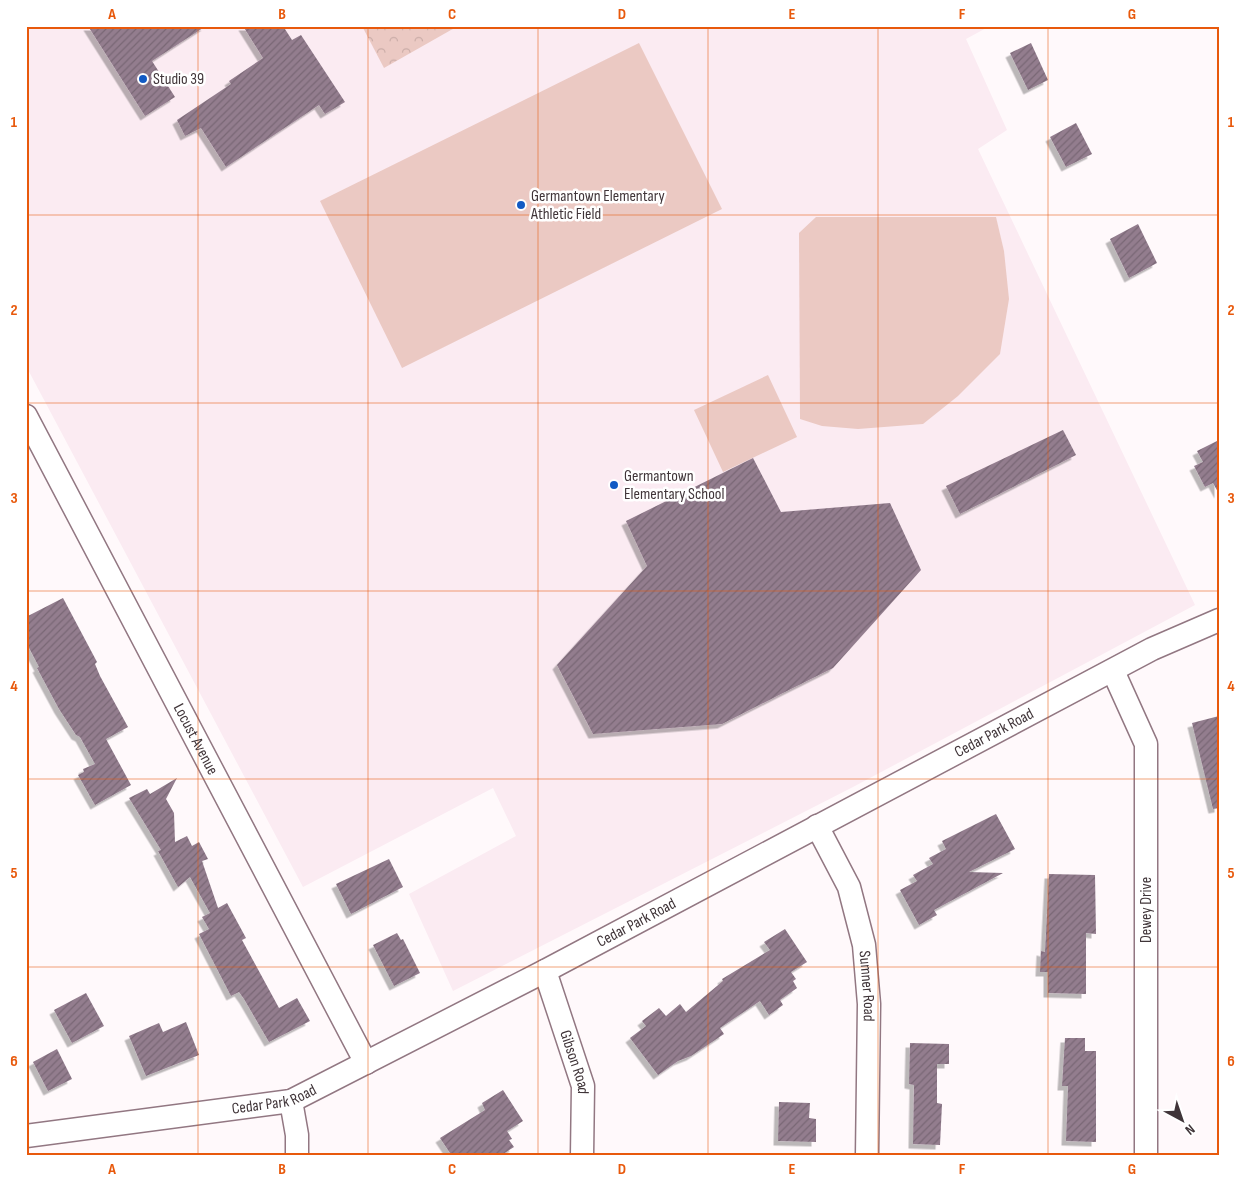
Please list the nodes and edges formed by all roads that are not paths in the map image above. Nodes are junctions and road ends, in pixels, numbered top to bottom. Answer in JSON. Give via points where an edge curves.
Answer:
{"nodes":[{"id":1,"x":26,"y":416,"type":"edge"},
{"id":2,"x":1219,"y":620,"type":"edge"},
{"id":3,"x":1113,"y":671,"type":"junction"},
{"id":4,"x":817,"y":826,"type":"junction"},
{"id":5,"x":545,"y":971,"type":"junction"},
{"id":6,"x":366,"y":1063,"type":"junction"},
{"id":7,"x":291,"y":1101,"type":"junction"},
{"id":8,"x":26,"y":1136,"type":"edge"},
{"id":9,"x":297,"y":1156,"type":"edge"},
{"id":10,"x":582,"y":1156,"type":"edge"},
{"id":11,"x":867,"y":1156,"type":"edge"},
{"id":12,"x":1146,"y":1156,"type":"edge"}],
"edges":[{"from":1,"to":6,"type":"street","name":"Locust Avenue"},
{"from":2,"to":3,"type":"street","name":"Cedar Park Road","via":[[1152,649]]},
{"from":3,"to":4,"type":"street","name":"Cedar Park Road"},
{"from":3,"to":12,"type":"street","name":"Dewey Drive","via":[[1146,744]]},
{"from":4,"to":5,"type":"street","name":"Cedar Park Road"},
{"from":4,"to":11,"type":"street","name":"Sumner Road","via":[[849,888],[864,945],[869,1004]]},
{"from":5,"to":6,"type":"street","name":"Cedar Park Road"},
{"from":5,"to":10,"type":"street","name":"Gibson Road","via":[[583,1086]]},
{"from":6,"to":7,"type":"street","name":"Cedar Park Road"},
{"from":7,"to":8,"type":"street","name":"Cedar Park Road"},
{"from":7,"to":9,"type":"street"}]}
